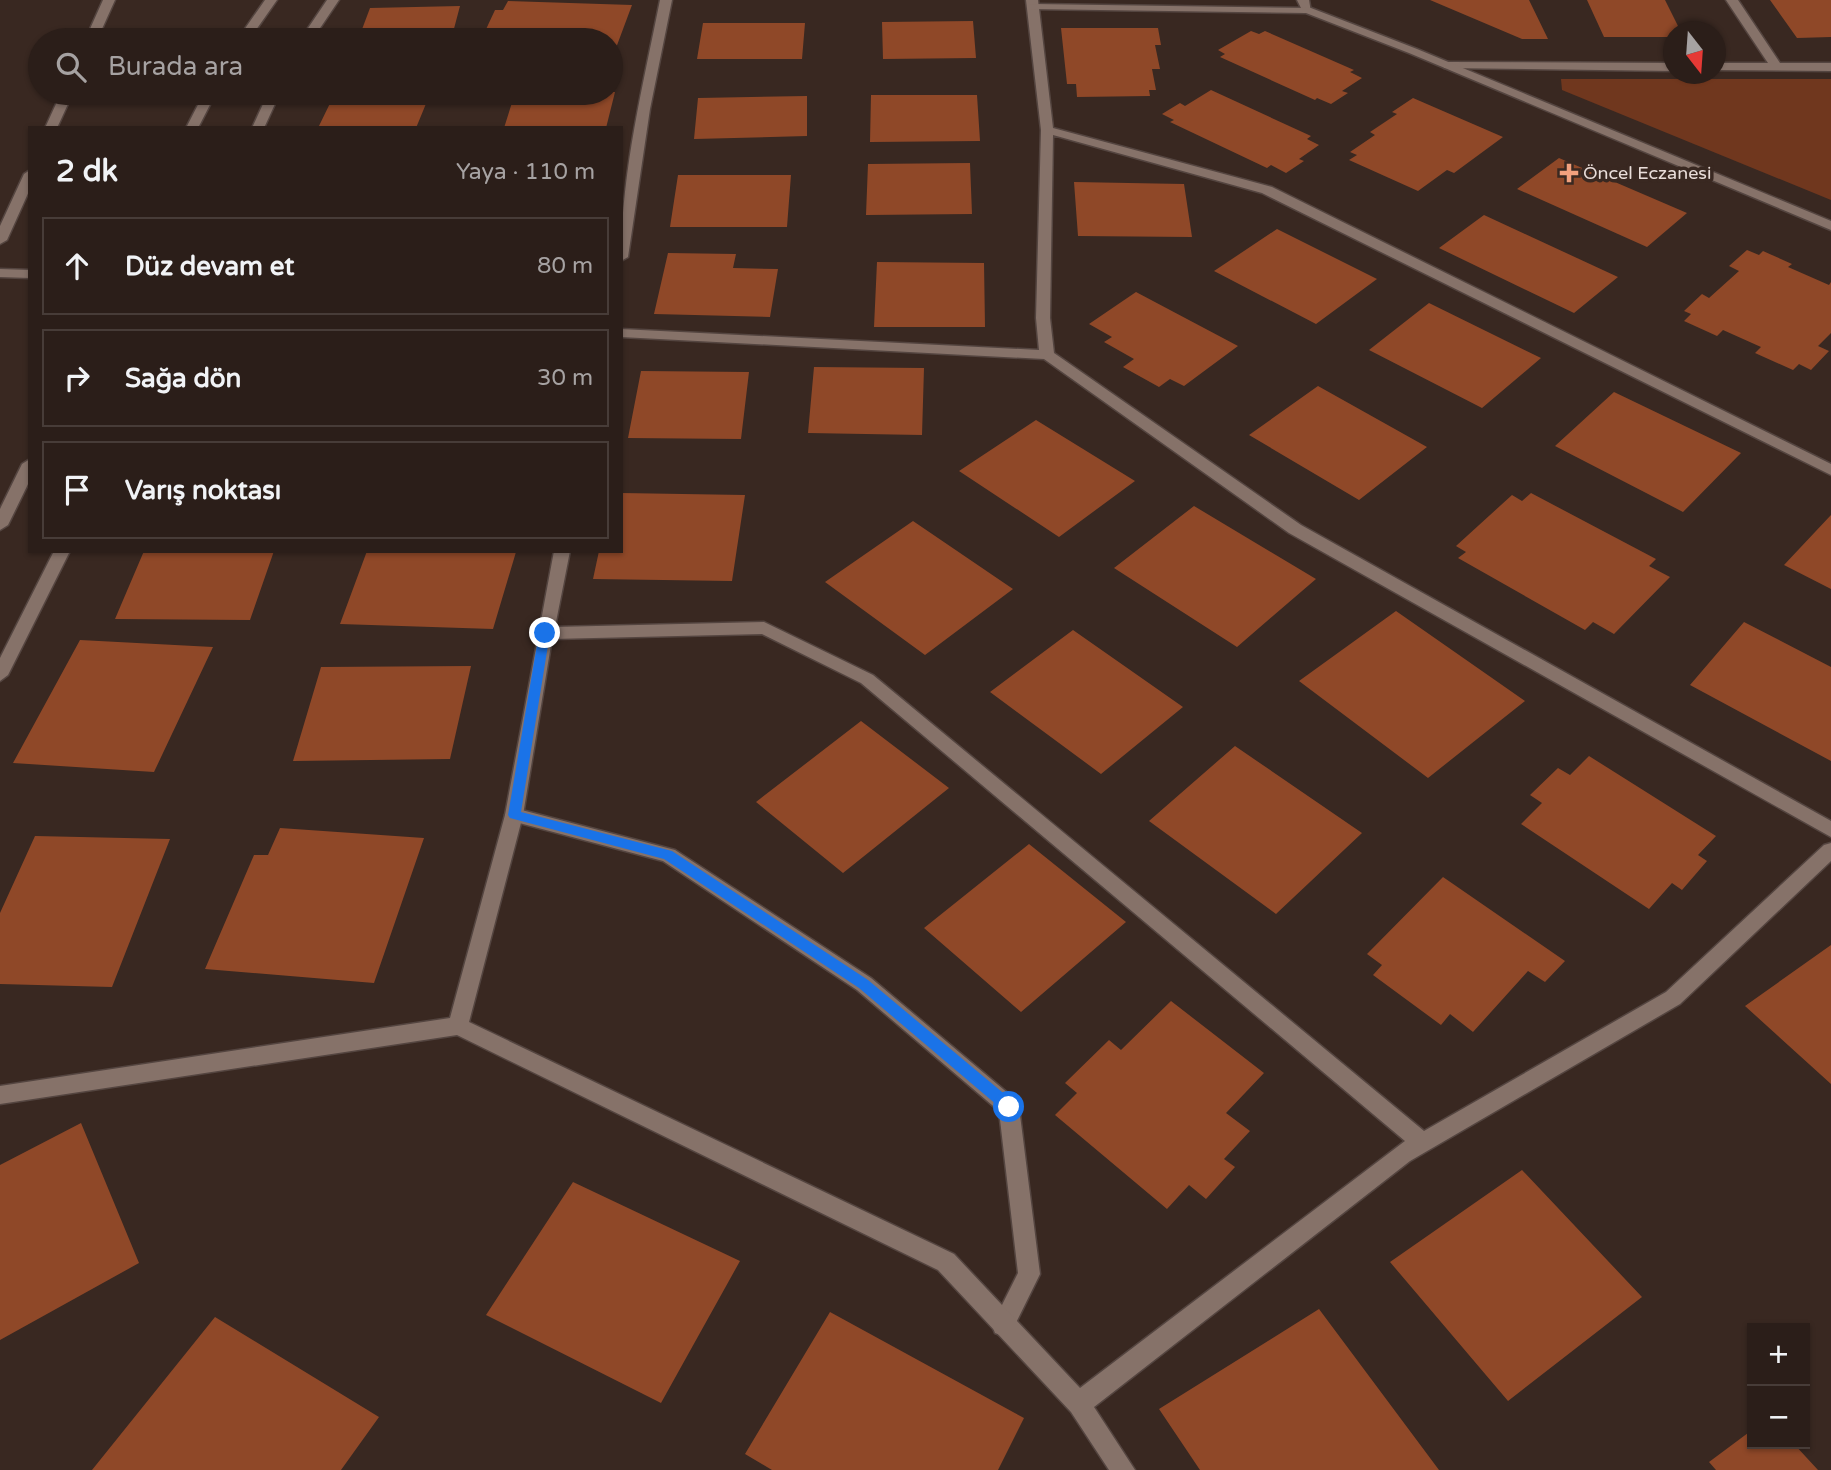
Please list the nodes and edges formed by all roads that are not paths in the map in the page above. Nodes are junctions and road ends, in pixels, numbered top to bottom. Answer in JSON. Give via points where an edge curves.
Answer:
{"nodes":[{"id":1,"x":109,"y":0,"type":"edge"},
{"id":2,"x":271,"y":0,"type":"edge"},
{"id":3,"x":333,"y":0,"type":"edge"},
{"id":4,"x":666,"y":0,"type":"edge"},
{"id":5,"x":1732,"y":0,"type":"edge"},
{"id":6,"x":1033,"y":4,"type":"edge"},
{"id":7,"x":1305,"y":5,"type":"edge"},
{"id":8,"x":96,"y":28,"type":"edge"},
{"id":9,"x":251,"y":28,"type":"edge"},
{"id":10,"x":314,"y":28,"type":"edge"},
{"id":11,"x":1448,"y":66,"type":"junction"},
{"id":12,"x":1663,"y":67,"type":"edge"},
{"id":13,"x":1726,"y":67,"type":"edge"},
{"id":14,"x":1776,"y":67,"type":"junction"},
{"id":15,"x":1831,"y":67,"type":"edge"},
{"id":16,"x":62,"y":105,"type":"edge"},
{"id":17,"x":204,"y":105,"type":"edge"},
{"id":18,"x":269,"y":105,"type":"edge"},
{"id":19,"x":52,"y":126,"type":"edge"},
{"id":20,"x":193,"y":126,"type":"edge"},
{"id":21,"x":259,"y":126,"type":"edge"},
{"id":22,"x":1047,"y":130,"type":"junction"},
{"id":23,"x":28,"y":178,"type":"edge"},
{"id":24,"x":1831,"y":226,"type":"edge"},
{"id":25,"x":0,"y":240,"type":"edge"},
{"id":26,"x":623,"y":245,"type":"edge"},
{"id":27,"x":0,"y":273,"type":"edge"},
{"id":28,"x":28,"y":274,"type":"edge"},
{"id":29,"x":623,"y":333,"type":"edge"},
{"id":30,"x":1046,"y":355,"type":"junction"},
{"id":31,"x":28,"y":468,"type":"edge"},
{"id":32,"x":1831,"y":470,"type":"edge"},
{"id":33,"x":0,"y":525,"type":"edge"},
{"id":34,"x":61,"y":553,"type":"edge"},
{"id":35,"x":562,"y":553,"type":"edge"},
{"id":36,"x":545,"y":633,"type":"junction"},
{"id":37,"x":0,"y":675,"type":"edge"},
{"id":38,"x":514,"y":815,"type":"junction"},
{"id":39,"x":1831,"y":830,"type":"edge"},
{"id":40,"x":1831,"y":850,"type":"edge"},
{"id":41,"x":458,"y":1026,"type":"junction"},
{"id":42,"x":0,"y":1095,"type":"edge"},
{"id":43,"x":1424,"y":1144,"type":"junction"},
{"id":44,"x":1003,"y":1325,"type":"junction"},
{"id":45,"x":1079,"y":1404,"type":"junction"},
{"id":46,"x":1123,"y":1470,"type":"edge"}],
"edges":[{"from":1,"to":8,"type":"street"},
{"from":2,"to":9,"type":"street"},
{"from":3,"to":10,"type":"street"},
{"from":4,"to":26,"type":"street"},
{"from":5,"to":14,"type":"street"},
{"from":6,"to":7,"type":"street"},
{"from":6,"to":22,"type":"street"},
{"from":7,"to":11,"type":"street"},
{"from":11,"to":12,"type":"street"},
{"from":11,"to":24,"type":"street"},
{"from":13,"to":14,"type":"street"},
{"from":14,"to":15,"type":"street"},
{"from":16,"to":19,"type":"street"},
{"from":17,"to":20,"type":"street"},
{"from":18,"to":21,"type":"street"},
{"from":22,"to":30,"type":"street"},
{"from":22,"to":32,"type":"street","via":[[1267,190]]},
{"from":23,"to":25,"type":"street"},
{"from":27,"to":28,"type":"street"},
{"from":29,"to":30,"type":"street"},
{"from":30,"to":39,"type":"street","via":[[1295,529]]},
{"from":31,"to":33,"type":"street"},
{"from":34,"to":37,"type":"street"},
{"from":35,"to":36,"type":"street"},
{"from":36,"to":38,"type":"street"},
{"from":36,"to":43,"type":"street","via":[[764,628],[867,679]]},
{"from":38,"to":41,"type":"street"},
{"from":38,"to":44,"type":"street","via":[[668,855],[864,984],[1009,1107],[1029,1274]]},
{"from":40,"to":43,"type":"street","via":[[1673,998]]},
{"from":41,"to":42,"type":"street"},
{"from":41,"to":44,"type":"street","via":[[946,1262]]},
{"from":43,"to":45,"type":"street","via":[[1403,1154]]},
{"from":44,"to":45,"type":"street"},
{"from":45,"to":46,"type":"street"}]}
